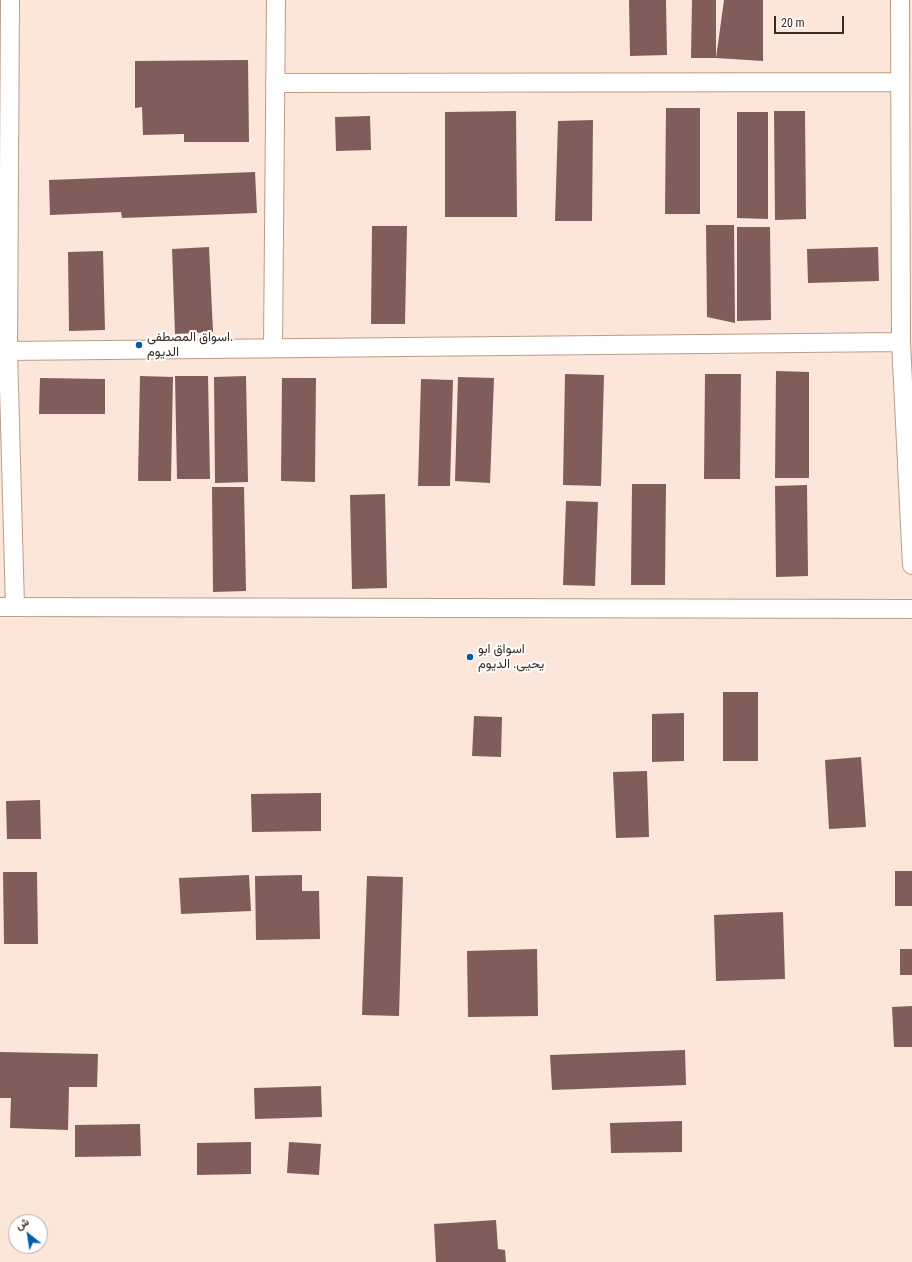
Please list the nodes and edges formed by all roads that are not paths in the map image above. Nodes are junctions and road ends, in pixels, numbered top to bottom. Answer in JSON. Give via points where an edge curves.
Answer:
{"nodes":[{"id":1,"x":10,"y":0,"type":"edge"},
{"id":2,"x":276,"y":0,"type":"edge"},
{"id":3,"x":900,"y":0,"type":"edge"},
{"id":4,"x":900,"y":82,"type":"junction"},
{"id":5,"x":275,"y":83,"type":"junction"},
{"id":6,"x":901,"y":342,"type":"junction"},
{"id":7,"x":273,"y":348,"type":"junction"},
{"id":8,"x":8,"y":351,"type":"junction"},
{"id":9,"x":912,"y":564,"type":"edge"},
{"id":10,"x":8,"y":607,"type":"edge"},
{"id":11,"x":912,"y":610,"type":"edge"}],
"edges":[{"from":1,"to":8,"type":"street"},
{"from":2,"to":5,"type":"street"},
{"from":3,"to":4,"type":"street"},
{"from":4,"to":5,"type":"street"},
{"from":4,"to":6,"type":"street"},
{"from":5,"to":7,"type":"street"},
{"from":6,"to":7,"type":"street"},
{"from":6,"to":9,"type":"street"},
{"from":7,"to":8,"type":"street"},
{"from":8,"to":10,"type":"street"},
{"from":10,"to":11,"type":"street"}]}
